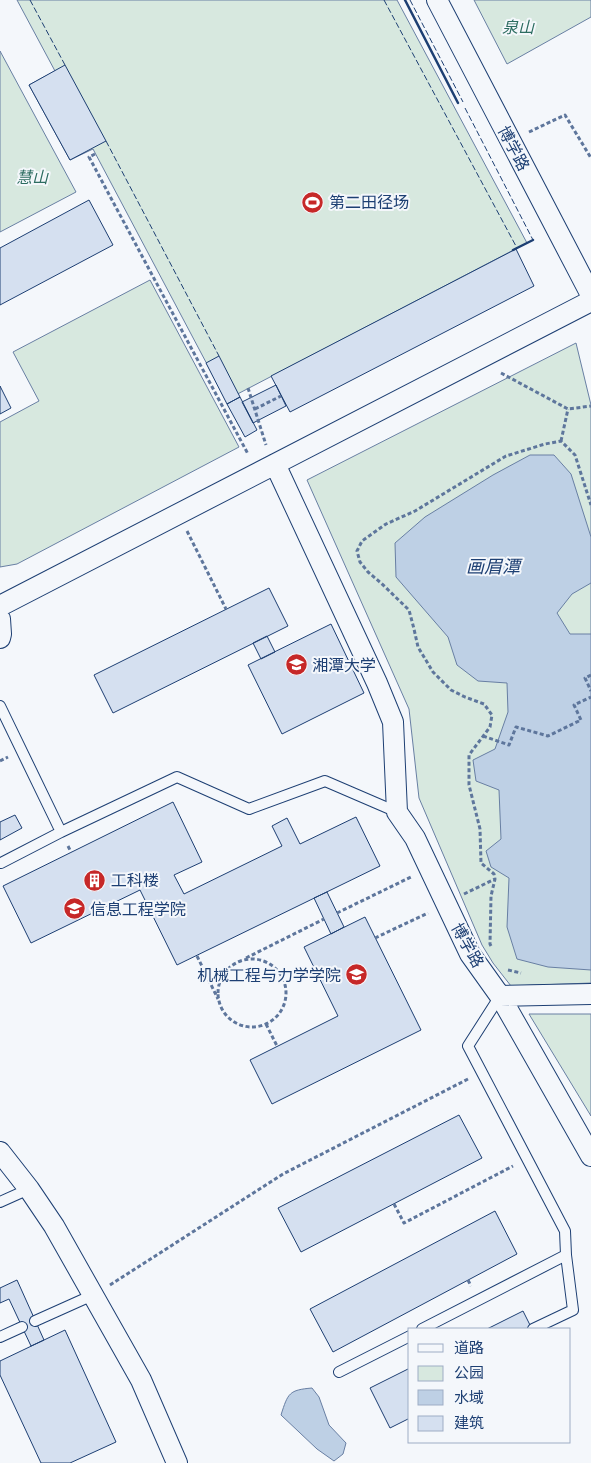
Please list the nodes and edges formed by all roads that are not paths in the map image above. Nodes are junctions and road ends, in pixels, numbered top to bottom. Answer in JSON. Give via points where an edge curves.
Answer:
{"nodes":[{"id":1,"x":437,"y":0,"type":"edge"},
{"id":2,"x":591,"y":295,"type":"edge"},
{"id":3,"x":591,"y":301,"type":"edge"},
{"id":4,"x":274,"y":464,"type":"junction"},
{"id":5,"x":0,"y":606,"type":"edge"},
{"id":6,"x":0,"y":619,"type":"edge"},
{"id":7,"x":0,"y":638,"type":"edge"},
{"id":8,"x":0,"y":706,"type":"edge"},
{"id":9,"x":397,"y":812,"type":"junction"},
{"id":10,"x":62,"y":832,"type":"junction"},
{"id":11,"x":1,"y":863,"type":"dead end"},
{"id":12,"x":591,"y":994,"type":"edge"},
{"id":13,"x":500,"y":996,"type":"junction"},
{"id":14,"x":0,"y":1152,"type":"edge"},
{"id":15,"x":591,"y":1156,"type":"edge"},
{"id":16,"x":29,"y":1189,"type":"junction"},
{"id":17,"x":0,"y":1202,"type":"edge"},
{"id":18,"x":566,"y":1255,"type":"junction"},
{"id":19,"x":100,"y":1291,"type":"junction"},
{"id":20,"x":35,"y":1321,"type":"dead end"},
{"id":21,"x":22,"y":1327,"type":"dead end"},
{"id":22,"x":424,"y":1328,"type":"edge"},
{"id":23,"x":535,"y":1328,"type":"edge"},
{"id":24,"x":0,"y":1337,"type":"edge"},
{"id":25,"x":408,"y":1337,"type":"edge"},
{"id":26,"x":340,"y":1372,"type":"dead end"},
{"id":27,"x":177,"y":1463,"type":"edge"}],
"edges":[{"from":1,"to":2,"type":"street","name":"博学路"},
{"from":3,"to":4,"type":"street"},
{"from":4,"to":5,"type":"street"},
{"from":4,"to":9,"type":"street","via":[[393,722]]},
{"from":6,"to":7,"type":"street"},
{"from":8,"to":10,"type":"lane"},
{"from":9,"to":10,"type":"lane","via":[[325,781],[249,809],[177,777]]},
{"from":9,"to":13,"type":"street","name":"博学路","via":[[452,901],[470,954]]},
{"from":10,"to":11,"type":"lane"},
{"from":12,"to":13,"type":"street"},
{"from":13,"to":15,"type":"street","name":"博学路"},
{"from":13,"to":18,"type":"lane","via":[[468,1046],[564,1231]]},
{"from":14,"to":16,"type":"street"},
{"from":16,"to":17,"type":"lane"},
{"from":16,"to":19,"type":"street"},
{"from":18,"to":22,"type":"lane"},
{"from":18,"to":23,"type":"lane","via":[[573,1310]]},
{"from":19,"to":20,"type":"lane"},
{"from":19,"to":27,"type":"street"},
{"from":21,"to":24,"type":"lane"},
{"from":25,"to":26,"type":"lane"}]}
